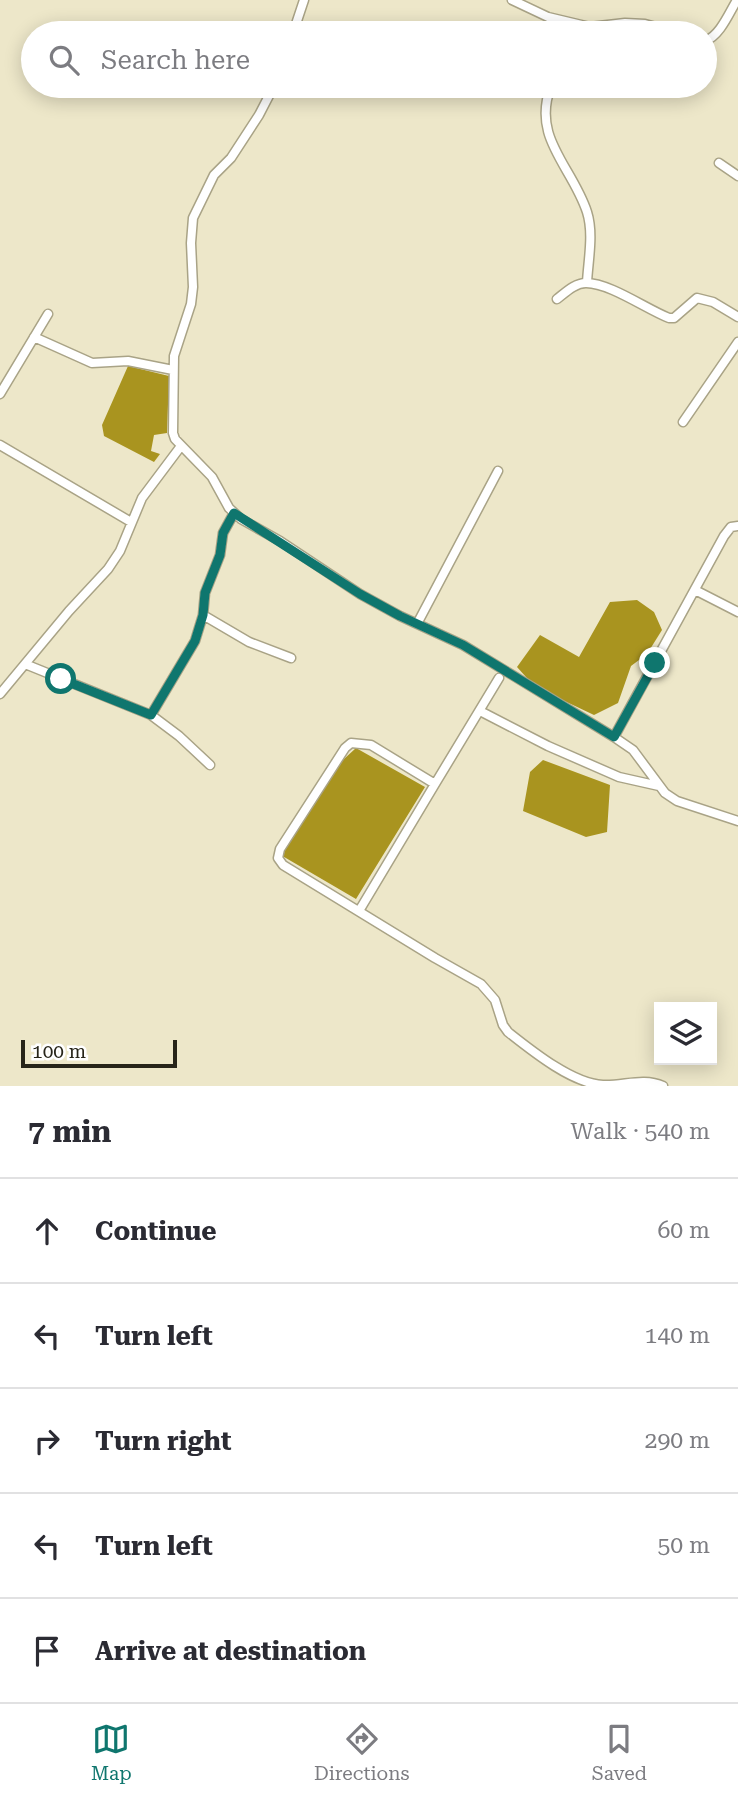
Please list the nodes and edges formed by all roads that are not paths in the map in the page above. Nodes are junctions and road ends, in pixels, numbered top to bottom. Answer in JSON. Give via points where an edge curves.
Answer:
{"nodes":[{"id":1,"x":304,"y":0,"type":"edge"},
{"id":2,"x":513,"y":0,"type":"edge"},
{"id":3,"x":737,"y":0,"type":"edge"},
{"id":4,"x":297,"y":21,"type":"edge"},
{"id":5,"x":563,"y":21,"type":"edge"},
{"id":6,"x":717,"y":31,"type":"edge"},
{"id":7,"x":268,"y":98,"type":"edge"},
{"id":8,"x":548,"y":98,"type":"edge"},
{"id":9,"x":719,"y":163,"type":"dead end"},
{"id":10,"x":738,"y":176,"type":"edge"},
{"id":11,"x":587,"y":283,"type":"junction"},
{"id":12,"x":557,"y":299,"type":"dead end"},
{"id":13,"x":48,"y":314,"type":"dead end"},
{"id":14,"x":738,"y":317,"type":"edge"},
{"id":15,"x":34,"y":337,"type":"junction"},
{"id":16,"x":738,"y":342,"type":"edge"},
{"id":17,"x":173,"y":370,"type":"junction"},
{"id":18,"x":0,"y":394,"type":"edge"},
{"id":19,"x":683,"y":422,"type":"dead end"},
{"id":20,"x":0,"y":445,"type":"edge"},
{"id":21,"x":181,"y":446,"type":"junction"},
{"id":22,"x":498,"y":471,"type":"dead end"},
{"id":23,"x":234,"y":513,"type":"junction"},
{"id":24,"x":131,"y":522,"type":"junction"},
{"id":25,"x":738,"y":526,"type":"edge"},
{"id":26,"x":695,"y":590,"type":"junction"},
{"id":27,"x":738,"y":612,"type":"edge"},
{"id":28,"x":203,"y":615,"type":"junction"},
{"id":29,"x":417,"y":624,"type":"junction"},
{"id":30,"x":291,"y":658,"type":"dead end"},
{"id":31,"x":25,"y":664,"type":"junction"},
{"id":32,"x":499,"y":678,"type":"dead end"},
{"id":33,"x":0,"y":694,"type":"edge"},
{"id":34,"x":480,"y":711,"type":"junction"},
{"id":35,"x":151,"y":715,"type":"junction"},
{"id":36,"x":614,"y":737,"type":"junction"},
{"id":37,"x":210,"y":765,"type":"dead end"},
{"id":38,"x":435,"y":784,"type":"junction"},
{"id":39,"x":659,"y":786,"type":"junction"},
{"id":40,"x":738,"y":821,"type":"edge"},
{"id":41,"x":359,"y":911,"type":"junction"},
{"id":42,"x":663,"y":1086,"type":"edge"}],
"edges":[{"from":1,"to":4,"type":"street"},
{"from":2,"to":5,"type":"street"},
{"from":3,"to":6,"type":"street"},
{"from":7,"to":17,"type":"street","via":[[231,158],[214,175],[193,218],[194,287]]},
{"from":8,"to":11,"type":"street","via":[[544,112],[557,158],[580,194],[590,224]]},
{"from":9,"to":10,"type":"street"},
{"from":11,"to":12,"type":"street"},
{"from":11,"to":14,"type":"street","via":[[669,318],[698,298]]},
{"from":13,"to":15,"type":"street"},
{"from":15,"to":17,"type":"street","via":[[92,363],[128,361]]},
{"from":15,"to":18,"type":"street"},
{"from":16,"to":19,"type":"street"},
{"from":17,"to":21,"type":"street","via":[[173,433]]},
{"from":20,"to":24,"type":"street"},
{"from":21,"to":23,"type":"street","via":[[212,477]]},
{"from":21,"to":24,"type":"street","via":[[142,498]]},
{"from":22,"to":29,"type":"street"},
{"from":23,"to":28,"type":"street","via":[[223,533]]},
{"from":23,"to":29,"type":"street","via":[[360,594]]},
{"from":24,"to":31,"type":"street","via":[[108,569]]},
{"from":25,"to":26,"type":"street","via":[[724,536]]},
{"from":26,"to":27,"type":"street"},
{"from":26,"to":36,"type":"street"},
{"from":28,"to":30,"type":"street","via":[[249,642]]},
{"from":28,"to":35,"type":"street","via":[[195,641]]},
{"from":29,"to":36,"type":"street","via":[[463,645]]},
{"from":31,"to":33,"type":"street"},
{"from":31,"to":35,"type":"street"},
{"from":32,"to":34,"type":"street"},
{"from":34,"to":38,"type":"street"},
{"from":34,"to":39,"type":"street","via":[[619,777]]},
{"from":35,"to":37,"type":"street"},
{"from":36,"to":39,"type":"street","via":[[633,750]]},
{"from":38,"to":41,"type":"street"},
{"from":38,"to":41,"type":"street","via":[[371,745],[351,743],[279,849],[283,865]]},
{"from":39,"to":40,"type":"street","via":[[677,801]]},
{"from":41,"to":42,"type":"street","via":[[481,984],[495,1000],[508,1032],[579,1079],[602,1086],[645,1081]]}]}
